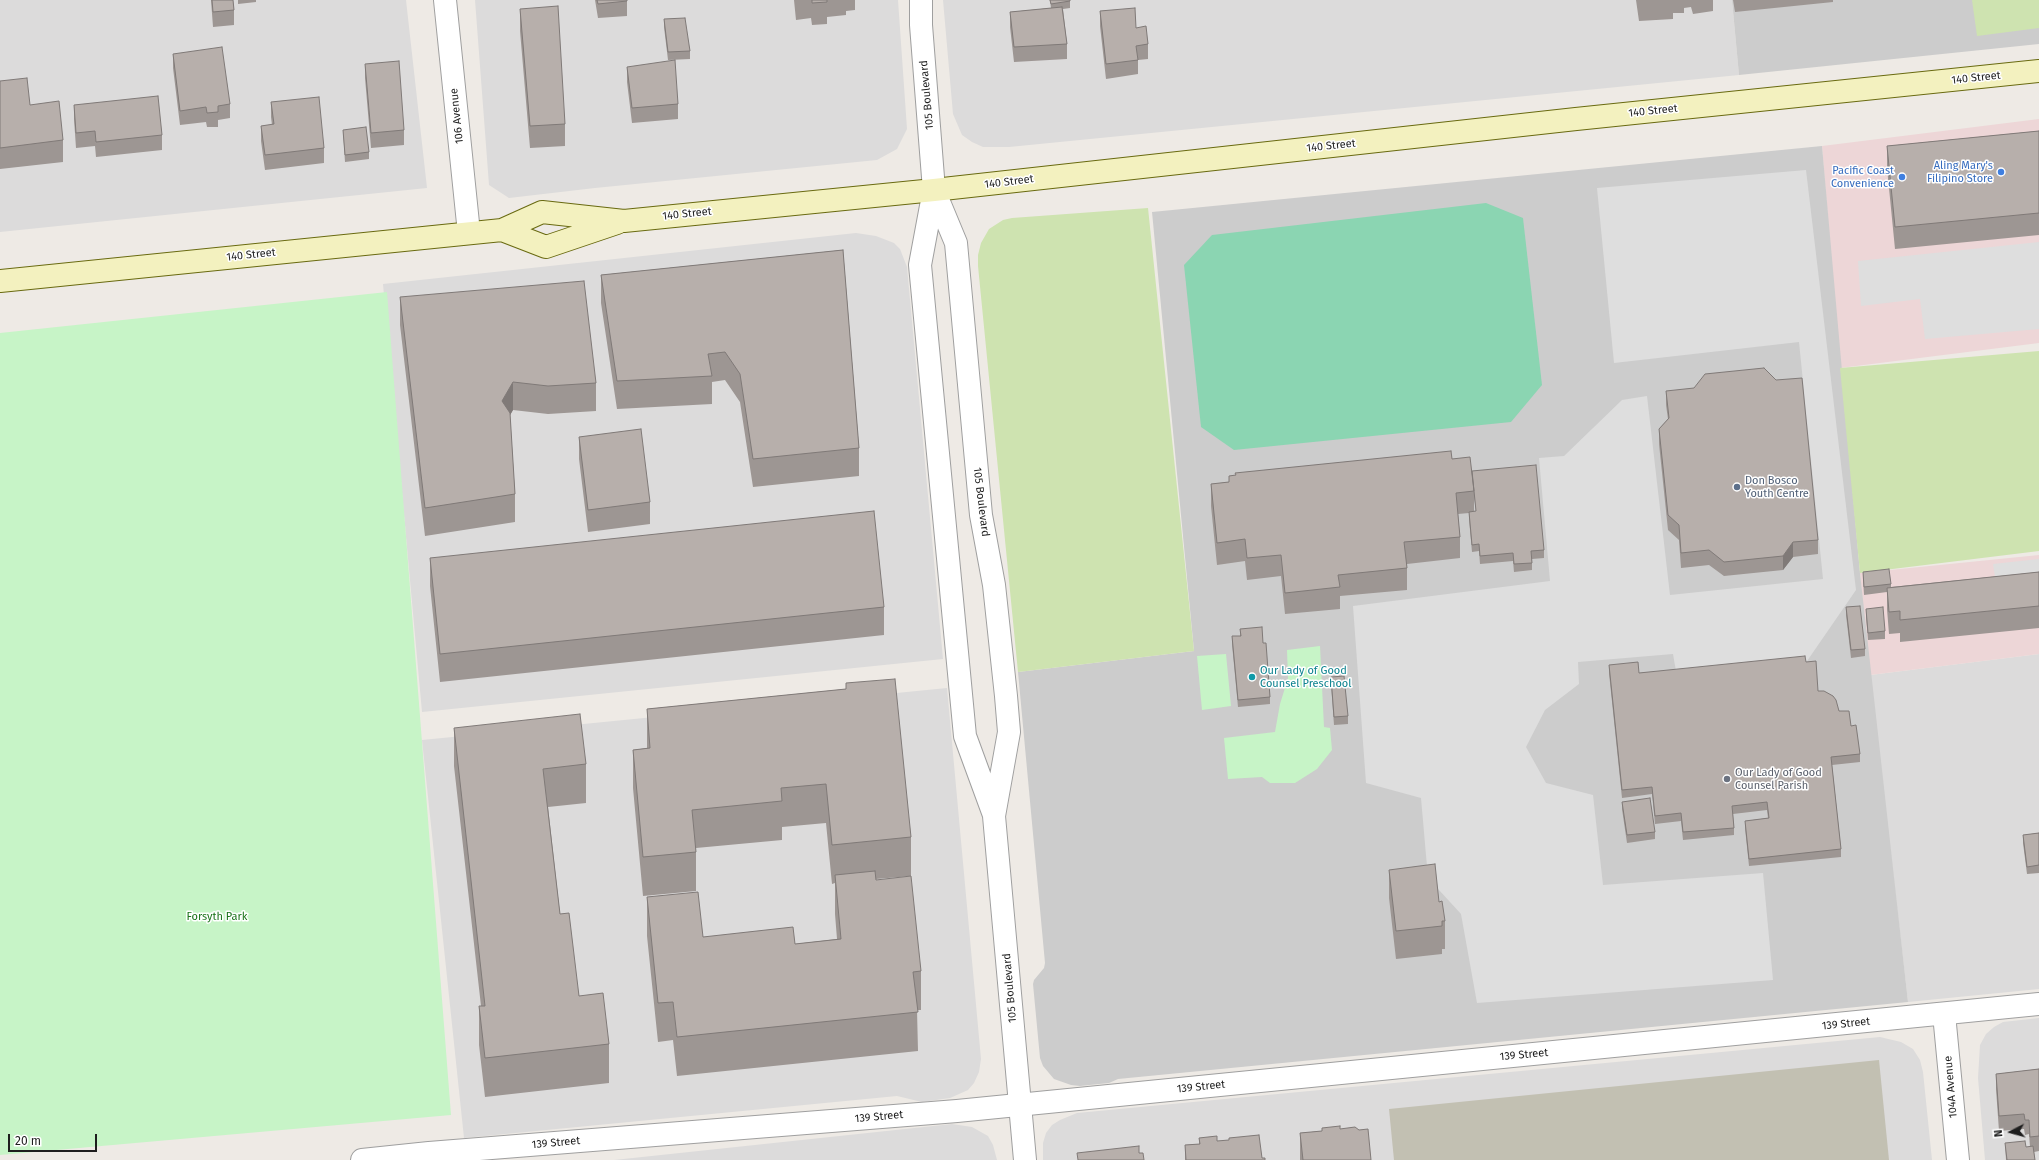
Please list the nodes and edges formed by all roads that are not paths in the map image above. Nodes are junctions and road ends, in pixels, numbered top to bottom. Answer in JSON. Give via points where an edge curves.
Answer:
{"nodes":[{"id":1,"x":445,"y":0,"type":"edge"},
{"id":2,"x":921,"y":0,"type":"edge"},
{"id":3,"x":2039,"y":71,"type":"edge"},
{"id":4,"x":934,"y":190,"type":"junction"},
{"id":5,"x":624,"y":221,"type":"junction"},
{"id":6,"x":502,"y":230,"type":"junction"},
{"id":7,"x":469,"y":232,"type":"junction"},
{"id":8,"x":0,"y":281,"type":"edge"},
{"id":9,"x":994,"y":816,"type":"junction"},
{"id":10,"x":2039,"y":1004,"type":"edge"},
{"id":11,"x":1944,"y":1014,"type":"junction"},
{"id":12,"x":1020,"y":1105,"type":"junction"},
{"id":13,"x":429,"y":1156,"type":"edge"},
{"id":14,"x":362,"y":1160,"type":"edge"},
{"id":15,"x":1025,"y":1160,"type":"edge"},
{"id":16,"x":1958,"y":1160,"type":"edge"}],
"edges":[{"from":1,"to":7,"type":"street","name":"106 Avenue"},
{"from":2,"to":4,"type":"street","name":"105 Boulevard"},
{"from":3,"to":4,"type":"main road","name":"140 Street"},
{"from":4,"to":5,"type":"main road","name":"140 Street"},
{"from":4,"to":9,"type":"street","name":"105 Boulevard","via":[[920,265],[959,676],[965,736]]},
{"from":4,"to":9,"type":"street","name":"105 Boulevard","via":[[956,243],[981,515],[994,586],[1006,696],[1009,732]]},
{"from":5,"to":6,"type":"main road","name":"140 Street","via":[[542,212]]},
{"from":5,"to":6,"type":"main road","name":"140 Street","via":[[546,247]]},
{"from":6,"to":7,"type":"main road","name":"140 Street"},
{"from":7,"to":8,"type":"main road","name":"140 Street"},
{"from":9,"to":12,"type":"street","name":"105 Boulevard"},
{"from":10,"to":11,"type":"street","name":"139 Street"},
{"from":11,"to":12,"type":"street","name":"139 Street"},
{"from":11,"to":16,"type":"street","name":"104A Avenue"},
{"from":12,"to":13,"type":"street","name":"139 Street"},
{"from":12,"to":15,"type":"street","name":"105 Boulevard"},
{"from":13,"to":14,"type":"street","name":"139 Street"}]}
